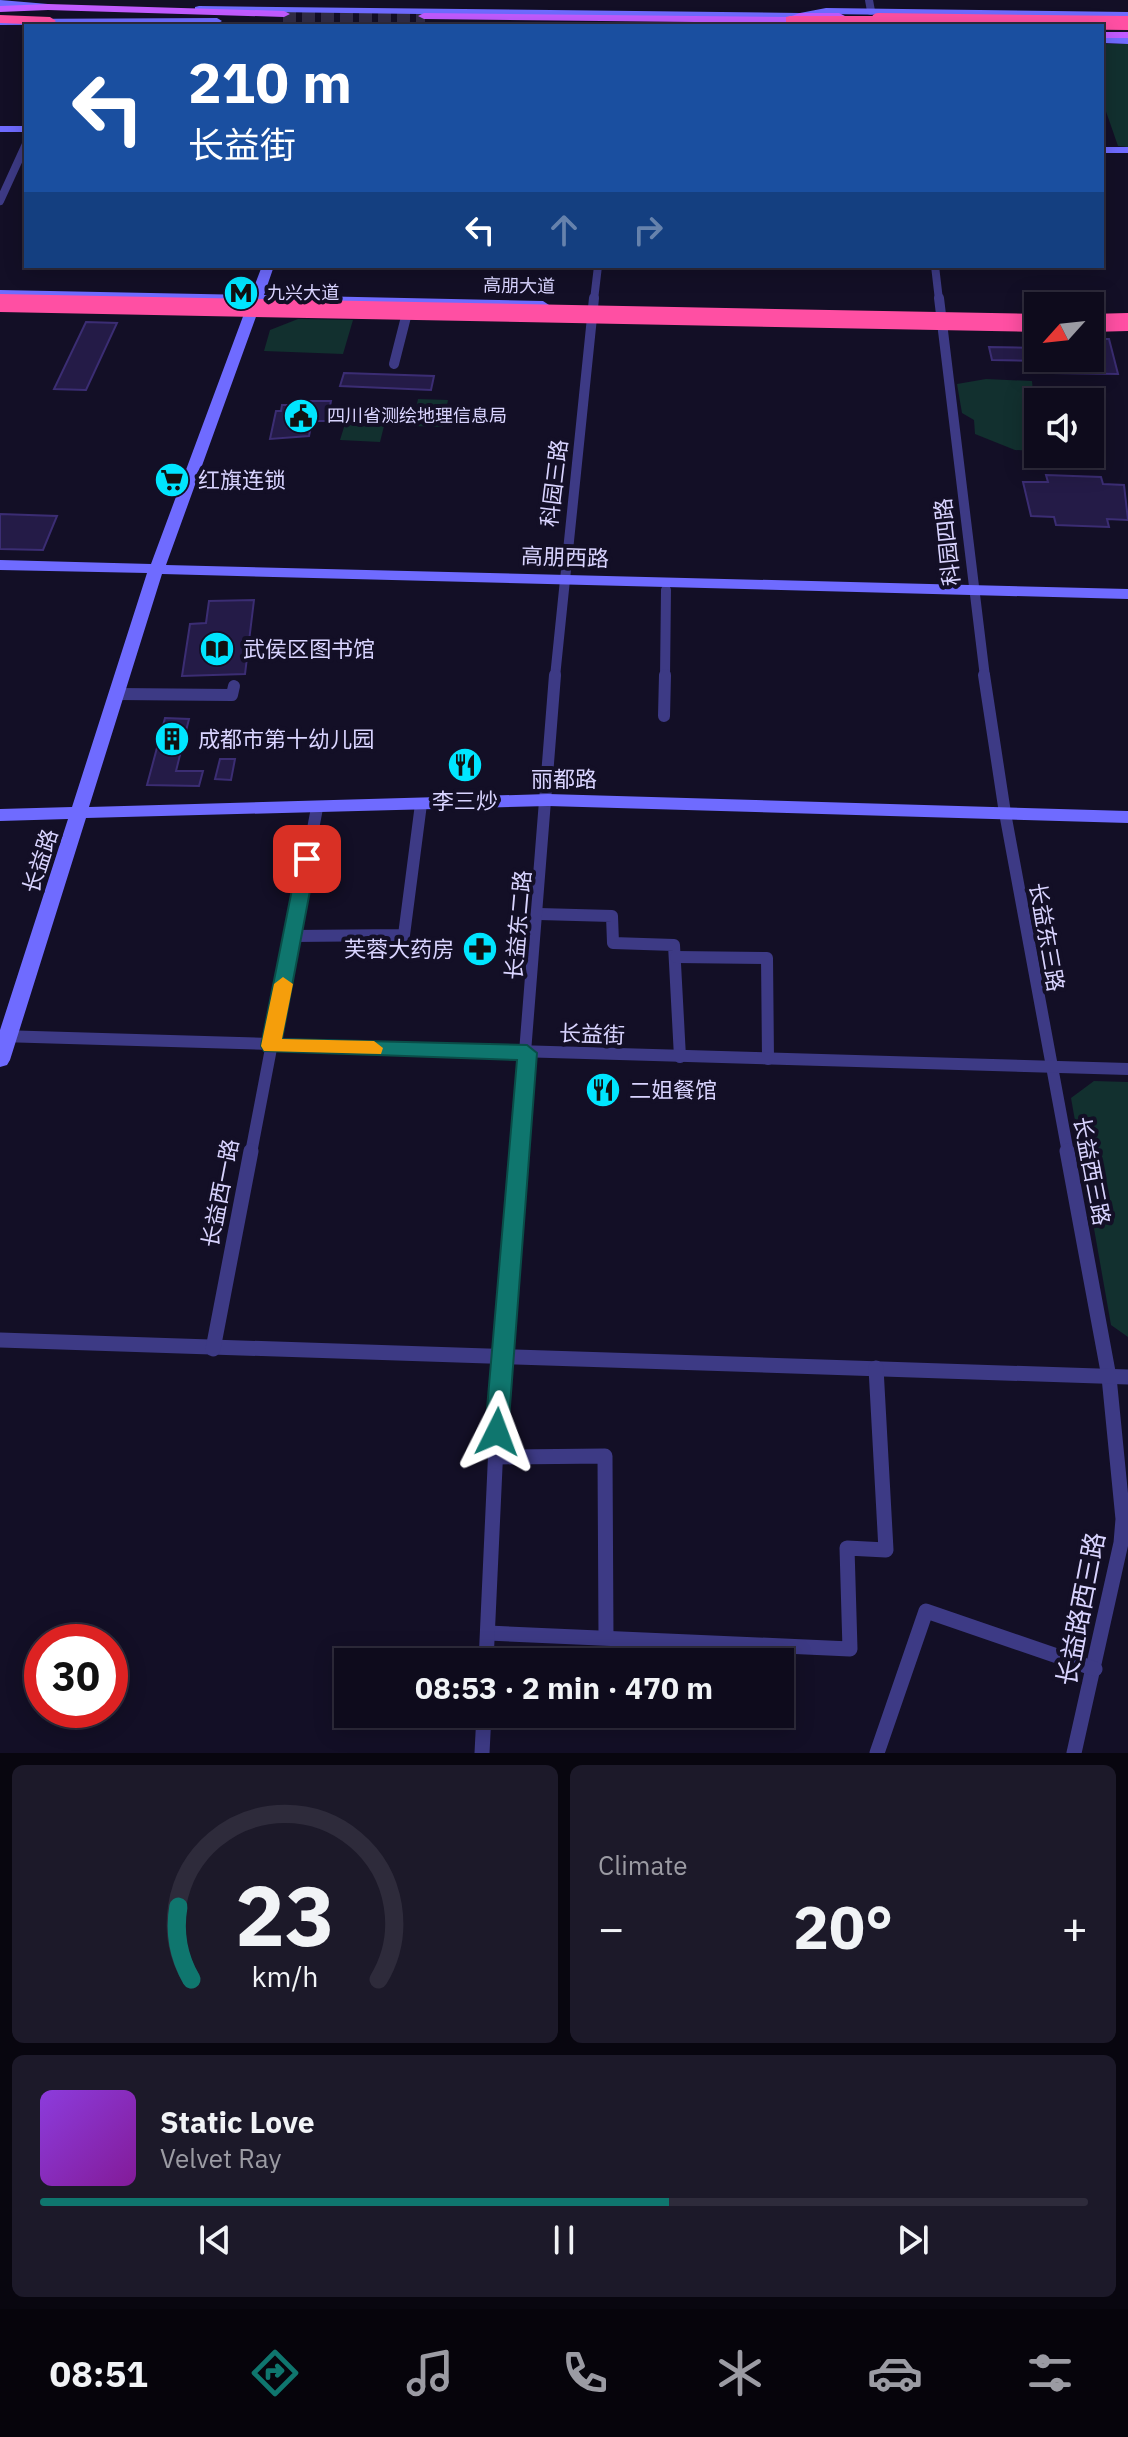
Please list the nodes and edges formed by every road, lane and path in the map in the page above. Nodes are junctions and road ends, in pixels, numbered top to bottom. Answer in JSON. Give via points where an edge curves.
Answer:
{"nodes":[{"id":1,"x":98,"y":5,"type":"edge"},
{"id":2,"x":360,"y":11,"type":"edge"},
{"id":3,"x":0,"y":12,"type":"edge"},
{"id":4,"x":874,"y":12,"type":"edge"},
{"id":5,"x":49,"y":14,"type":"junction"},
{"id":6,"x":1063,"y":14,"type":"junction"},
{"id":7,"x":1128,"y":15,"type":"edge"},
{"id":8,"x":287,"y":16,"type":"junction"},
{"id":9,"x":146,"y":20,"type":"joint"},
{"id":10,"x":84,"y":21,"type":"edge"},
{"id":11,"x":794,"y":22,"type":"edge"},
{"id":12,"x":527,"y":24,"type":"edge"},
{"id":13,"x":694,"y":24,"type":"edge"},
{"id":14,"x":1085,"y":24,"type":"edge"},
{"id":15,"x":1092,"y":24,"type":"edge"},
{"id":16,"x":1104,"y":25,"type":"edge"},
{"id":17,"x":1128,"y":26,"type":"edge"},
{"id":18,"x":1104,"y":32,"type":"edge"},
{"id":19,"x":1104,"y":32,"type":"edge"},
{"id":20,"x":1128,"y":38,"type":"edge"},
{"id":21,"x":0,"y":129,"type":"edge"},
{"id":22,"x":24,"y":129,"type":"edge"},
{"id":23,"x":24,"y":148,"type":"edge"},
{"id":24,"x":1104,"y":150,"type":"edge"},
{"id":25,"x":1128,"y":150,"type":"edge"},
{"id":26,"x":0,"y":201,"type":"edge"},
{"id":27,"x":267,"y":268,"type":"edge"},
{"id":28,"x":598,"y":268,"type":"edge"},
{"id":29,"x":935,"y":268,"type":"edge"},
{"id":30,"x":0,"y":294,"type":"edge"},
{"id":31,"x":254,"y":301,"type":"junction"},
{"id":32,"x":0,"y":302,"type":"edge"},
{"id":33,"x":213,"y":308,"type":"junction"},
{"id":34,"x":408,"y":309,"type":"junction"},
{"id":35,"x":594,"y":309,"type":"junction"},
{"id":36,"x":1024,"y":315,"type":"edge"},
{"id":37,"x":942,"y":317,"type":"junction"},
{"id":38,"x":1104,"y":317,"type":"edge"},
{"id":39,"x":1128,"y":320,"type":"edge"},
{"id":40,"x":1024,"y":321,"type":"edge"},
{"id":41,"x":1024,"y":322,"type":"edge"},
{"id":42,"x":1104,"y":322,"type":"edge"},
{"id":43,"x":394,"y":364,"type":"dead end"},
{"id":44,"x":0,"y":565,"type":"edge"},
{"id":45,"x":155,"y":574,"type":"junction"},
{"id":46,"x":0,"y":575,"type":"edge"},
{"id":47,"x":563,"y":583,"type":"junction"},
{"id":48,"x":666,"y":590,"type":"junction"},
{"id":49,"x":973,"y":594,"type":"junction"},
{"id":50,"x":1128,"y":594,"type":"edge"},
{"id":51,"x":1128,"y":603,"type":"edge"},
{"id":52,"x":234,"y":686,"type":"dead end"},
{"id":53,"x":118,"y":694,"type":"junction"},
{"id":54,"x":664,"y":716,"type":"dead end"},
{"id":55,"x":548,"y":800,"type":"junction"},
{"id":56,"x":421,"y":804,"type":"junction"},
{"id":57,"x":317,"y":808,"type":"junction"},
{"id":58,"x":1005,"y":813,"type":"junction"},
{"id":59,"x":81,"y":814,"type":"junction"},
{"id":60,"x":0,"y":815,"type":"edge"},
{"id":61,"x":1128,"y":817,"type":"edge"},
{"id":62,"x":539,"y":914,"type":"junction"},
{"id":63,"x":293,"y":936,"type":"junction"},
{"id":64,"x":676,"y":957,"type":"junction"},
{"id":65,"x":4,"y":1036,"type":"edge"},
{"id":66,"x":271,"y":1046,"type":"junction"},
{"id":67,"x":527,"y":1053,"type":"junction"},
{"id":68,"x":680,"y":1057,"type":"junction"},
{"id":69,"x":768,"y":1059,"type":"junction"},
{"id":70,"x":0,"y":1060,"type":"edge"},
{"id":71,"x":1050,"y":1067,"type":"junction"},
{"id":72,"x":1128,"y":1069,"type":"edge"},
{"id":73,"x":0,"y":1340,"type":"edge"},
{"id":74,"x":213,"y":1349,"type":"junction"},
{"id":75,"x":500,"y":1359,"type":"junction"},
{"id":76,"x":876,"y":1368,"type":"junction"},
{"id":77,"x":1109,"y":1377,"type":"junction"},
{"id":78,"x":1128,"y":1377,"type":"edge"},
{"id":79,"x":496,"y":1457,"type":"junction"},
{"id":80,"x":488,"y":1633,"type":"junction"},
{"id":81,"x":606,"y":1637,"type":"junction"},
{"id":82,"x":487,"y":1648,"type":"edge"},
{"id":83,"x":1095,"y":1669,"type":"junction"},
{"id":84,"x":483,"y":1728,"type":"edge"},
{"id":85,"x":482,"y":1753,"type":"edge"},
{"id":86,"x":877,"y":1753,"type":"edge"},
{"id":87,"x":1074,"y":1753,"type":"edge"}],
"edges":[{"from":1,"to":5,"type":"main road"},
{"from":1,"to":8,"type":"main road"},
{"from":2,"to":8,"type":"street"},
{"from":2,"to":11,"type":"street"},
{"from":2,"to":12,"type":"street"},
{"from":3,"to":5,"type":"highway"},
{"from":3,"to":10,"type":"main road"},
{"from":4,"to":6,"type":"street"},
{"from":4,"to":11,"type":"highway"},
{"from":4,"to":15,"type":"highway","bridge":true},
{"from":5,"to":10,"type":"street"},
{"from":6,"to":7,"type":"street"},
{"from":6,"to":14,"type":"street"},
{"from":8,"to":9,"type":"street"},
{"from":8,"to":10,"type":"main road"},
{"from":9,"to":10,"type":"main road"},
{"from":11,"to":13,"type":"main road","via":[[424,17]]},
{"from":16,"to":17,"type":"highway","bridge":true},
{"from":17,"to":18,"type":"highway"},
{"from":19,"to":20,"type":"main road"},
{"from":21,"to":22,"type":"street"},
{"from":23,"to":26,"type":"street"},
{"from":24,"to":25,"type":"street"},
{"from":27,"to":31,"type":"street"},
{"from":28,"to":35,"type":"street","name":"科园三路"},
{"from":29,"to":37,"type":"street","name":"科园四路"},
{"from":30,"to":31,"type":"street","name":"高朋大道"},
{"from":31,"to":32,"type":"street","name":"高朋大道"},
{"from":31,"to":34,"type":"street","name":"高朋大道"},
{"from":31,"to":35,"type":"street","name":"高朋大道"},
{"from":31,"to":45,"type":"street"},
{"from":32,"to":33,"type":"highway","bridge":true},
{"from":33,"to":35,"type":"highway","bridge":true,"via":[[479,316]]},
{"from":33,"to":41,"type":"highway","bridge":true},
{"from":34,"to":35,"type":"street","name":"高朋大道"},
{"from":34,"to":43,"type":"street"},
{"from":35,"to":37,"type":"street","name":"高朋大道"},
{"from":35,"to":47,"type":"street","name":"科园三路"},
{"from":36,"to":37,"type":"street","name":"高朋大道"},
{"from":37,"to":40,"type":"street","name":"高朋大道"},
{"from":37,"to":49,"type":"street","name":"科园四路"},
{"from":38,"to":39,"type":"street"},
{"from":39,"to":42,"type":"highway","bridge":true},
{"from":44,"to":45,"type":"street","name":"高朋西路"},
{"from":45,"to":46,"type":"street","name":"高朋西路"},
{"from":45,"to":47,"type":"street","name":"高朋西路"},
{"from":45,"to":53,"type":"street"},
{"from":47,"to":48,"type":"street","name":"高朋西路"},
{"from":47,"to":49,"type":"street","name":"高朋西路"},
{"from":47,"to":55,"type":"street","name":"科园三路"},
{"from":48,"to":49,"type":"street","name":"高朋西路"},
{"from":48,"to":54,"type":"street"},
{"from":49,"to":50,"type":"street","name":"高朋西路"},
{"from":49,"to":51,"type":"street","name":"高朋西路"},
{"from":49,"to":58,"type":"street","name":"科园四路"},
{"from":52,"to":53,"type":"street","via":[[232,695],[192,690]]},
{"from":53,"to":59,"type":"street"},
{"from":55,"to":56,"type":"street","name":"丽都路"},
{"from":55,"to":58,"type":"street","name":"丽都路"},
{"from":55,"to":62,"type":"street","name":"长益东二路"},
{"from":56,"to":57,"type":"street","name":"丽都路"},
{"from":56,"to":63,"type":"street","via":[[404,935]]},
{"from":57,"to":59,"type":"street","name":"丽都路"},
{"from":57,"to":63,"type":"street","name":"长益西一路"},
{"from":58,"to":61,"type":"street","name":"丽都路"},
{"from":58,"to":71,"type":"street","name":"长益东三路"},
{"from":59,"to":60,"type":"street","name":"丽都路"},
{"from":59,"to":65,"type":"street","name":"长益路"},
{"from":62,"to":64,"type":"street","via":[[612,916],[613,943],[674,945]]},
{"from":62,"to":67,"type":"street","name":"长益东二路"},
{"from":63,"to":66,"type":"street","name":"长益西一路"},
{"from":64,"to":68,"type":"street"},
{"from":64,"to":69,"type":"street","via":[[767,958]]},
{"from":65,"to":66,"type":"street","name":"长益街"},
{"from":65,"to":70,"type":"street","name":"长益路"},
{"from":66,"to":67,"type":"street","name":"长益街"},
{"from":66,"to":74,"type":"street","name":"长益西一路"},
{"from":67,"to":68,"type":"street","name":"长益街"},
{"from":67,"to":75,"type":"street","name":"长益东二路"},
{"from":68,"to":69,"type":"street","name":"长益街"},
{"from":69,"to":71,"type":"street","name":"长益街"},
{"from":71,"to":72,"type":"street","name":"长益街"},
{"from":71,"to":77,"type":"street","name":"长益西三路"},
{"from":73,"to":74,"type":"street"},
{"from":74,"to":75,"type":"street"},
{"from":75,"to":76,"type":"street"},
{"from":75,"to":79,"type":"street","name":"长益东二路"},
{"from":76,"to":77,"type":"street"},
{"from":76,"to":81,"type":"street","via":[[886,1550],[847,1548],[850,1649]]},
{"from":77,"to":78,"type":"street"},
{"from":77,"to":83,"type":"street","name":"长益路西三路","via":[[1123,1519]]},
{"from":79,"to":80,"type":"street","name":"长益东二路"},
{"from":79,"to":81,"type":"street","via":[[605,1456]]},
{"from":80,"to":81,"type":"street"},
{"from":80,"to":82,"type":"street","name":"长益东二路"},
{"from":83,"to":86,"type":"street","via":[[926,1611]]},
{"from":83,"to":87,"type":"street","name":"长益路西三路"},
{"from":84,"to":85,"type":"street"}]}
